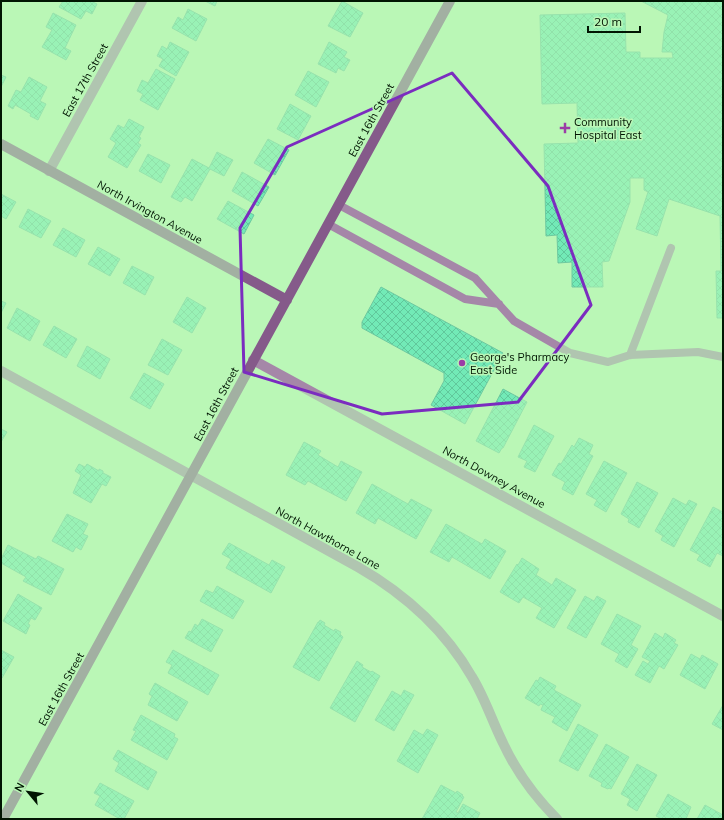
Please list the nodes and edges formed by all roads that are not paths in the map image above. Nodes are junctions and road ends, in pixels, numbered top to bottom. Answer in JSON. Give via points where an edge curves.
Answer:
{"nodes":[{"id":1,"x":142,"y":1,"type":"edge"},
{"id":2,"x":450,"y":1,"type":"edge"},
{"id":3,"x":1,"y":144,"type":"edge"},
{"id":4,"x":49,"y":170,"type":"junction"},
{"id":5,"x":339,"y":204,"type":"junction"},
{"id":6,"x":328,"y":224,"type":"junction"},
{"id":7,"x":671,"y":248,"type":"dead end"},
{"id":8,"x":287,"y":300,"type":"junction"},
{"id":9,"x":499,"y":304,"type":"junction"},
{"id":10,"x":630,"y":355,"type":"junction"},
{"id":11,"x":723,"y":357,"type":"edge"},
{"id":12,"x":253,"y":360,"type":"junction"},
{"id":13,"x":1,"y":371,"type":"edge"},
{"id":14,"x":191,"y":475,"type":"junction"},
{"id":15,"x":723,"y":616,"type":"edge"},
{"id":16,"x":3,"y":819,"type":"edge"},
{"id":17,"x":557,"y":819,"type":"edge"}],
"edges":[{"from":1,"to":4,"type":"street","name":"East 17th Street"},
{"from":2,"to":5,"type":"main road","name":"East 16th Street"},
{"from":3,"to":4,"type":"main road","name":"North Irvington Avenue"},
{"from":4,"to":8,"type":"main road","name":"North Irvington Avenue"},
{"from":5,"to":6,"type":"main road","name":"East 16th Street"},
{"from":5,"to":9,"type":"lane","via":[[476,278]]},
{"from":6,"to":8,"type":"main road","name":"East 16th Street"},
{"from":6,"to":9,"type":"lane","via":[[465,299]]},
{"from":7,"to":10,"type":"lane"},
{"from":8,"to":12,"type":"main road","name":"East 16th Street"},
{"from":9,"to":10,"type":"lane","via":[[514,322],[570,353],[608,362]]},
{"from":10,"to":11,"type":"lane","via":[[698,352]]},
{"from":12,"to":14,"type":"main road","name":"East 16th Street"},
{"from":12,"to":15,"type":"street","name":"North Downey Avenue"},
{"from":13,"to":14,"type":"street","name":"North Hawthorne Lane"},
{"from":14,"to":16,"type":"main road","name":"East 16th Street"},
{"from":14,"to":17,"type":"street","name":"North Hawthorne Lane","via":[[371,575],[398,593],[428,619],[464,663],[484,699],[509,755],[529,786]]}]}
